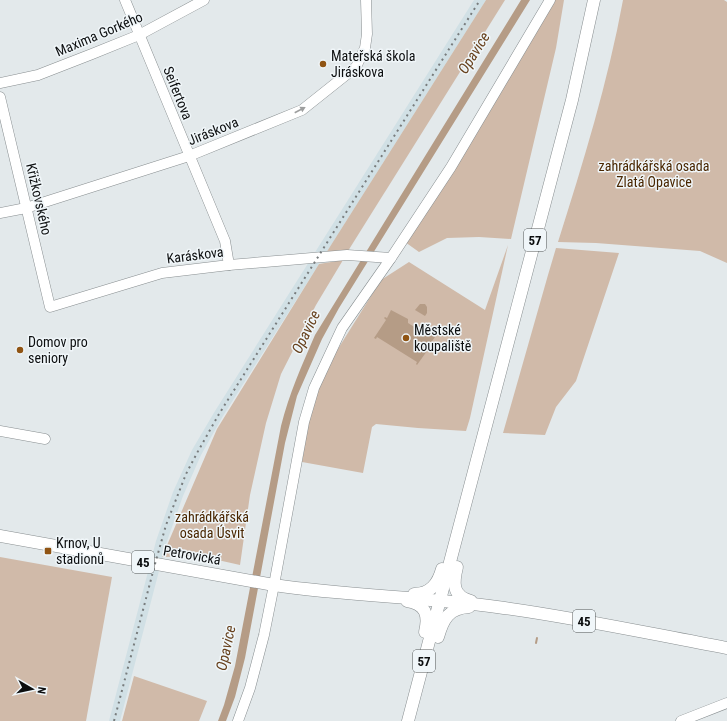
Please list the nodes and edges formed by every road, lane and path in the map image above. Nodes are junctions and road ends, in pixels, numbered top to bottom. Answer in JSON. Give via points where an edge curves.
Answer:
{"nodes":[{"id":1,"x":125,"y":0,"type":"edge"},
{"id":2,"x":204,"y":0,"type":"edge"},
{"id":3,"x":366,"y":0,"type":"edge"},
{"id":4,"x":550,"y":0,"type":"edge"},
{"id":5,"x":594,"y":0,"type":"edge"},
{"id":6,"x":139,"y":35,"type":"junction"},
{"id":7,"x":0,"y":83,"type":"edge"},
{"id":8,"x":0,"y":97,"type":"edge"},
{"id":9,"x":189,"y":156,"type":"junction"},
{"id":10,"x":26,"y":208,"type":"junction"},
{"id":11,"x":0,"y":212,"type":"edge"},
{"id":12,"x":387,"y":258,"type":"junction"},
{"id":13,"x":229,"y":265,"type":"junction"},
{"id":14,"x":50,"y":307,"type":"joint"},
{"id":15,"x":0,"y":431,"type":"edge"},
{"id":16,"x":44,"y":439,"type":"dead end"},
{"id":17,"x":472,"y":479,"type":"junction"},
{"id":18,"x":0,"y":536,"type":"edge"},
{"id":19,"x":272,"y":585,"type":"junction"},
{"id":20,"x":382,"y":595,"type":"junction"},
{"id":21,"x":440,"y":600,"type":"junction"},
{"id":22,"x":498,"y":607,"type":"junction"},
{"id":23,"x":727,"y":648,"type":"edge"},
{"id":24,"x":727,"y":703,"type":"edge"},
{"id":25,"x":238,"y":721,"type":"edge"},
{"id":26,"x":409,"y":721,"type":"edge"},
{"id":27,"x":682,"y":721,"type":"edge"}],
"edges":[{"from":1,"to":6,"type":"street","name":"Seifertova"},
{"from":2,"to":6,"type":"street","name":"Maxima Gorkého"},
{"from":9,"to":3,"type":"street","name":"Jiráskova","one_way":true,"via":[[302,110],[356,66],[367,34]]},
{"from":4,"to":12,"type":"street","via":[[451,167]]},
{"from":5,"to":17,"type":"main road","number":"57","via":[[572,100]]},
{"from":6,"to":7,"type":"street","name":"Maxima Gorkého","via":[[38,75]]},
{"from":6,"to":9,"type":"street","name":"Seifertova"},
{"from":8,"to":10,"type":"street","name":"Křižkovského"},
{"from":9,"to":10,"type":"street","name":"Jiráskova"},
{"from":9,"to":13,"type":"street","name":"Seifertova","via":[[225,241]]},
{"from":10,"to":11,"type":"street","name":"Jiráskova"},
{"from":10,"to":14,"type":"street","name":"Křižkovského"},
{"from":12,"to":13,"type":"street","name":"Karáskova","via":[[347,255]]},
{"from":12,"to":19,"type":"street","via":[[342,328],[314,388],[304,422]]},
{"from":13,"to":14,"type":"street","name":"Karáskova","via":[[162,273]]},
{"from":15,"to":16,"type":"street"},
{"from":17,"to":20,"type":"main road","via":[[435,585],[419,594]]},
{"from":17,"to":21,"type":"main road","number":"57"},
{"from":17,"to":22,"type":"main road","via":[[466,530],[454,585],[465,599]]},
{"from":18,"to":19,"type":"main road","name":"Petrovická","number":"45"},
{"from":19,"to":20,"type":"main road","number":"45"},
{"from":19,"to":25,"type":"street","via":[[264,635]]},
{"from":20,"to":21,"type":"main road","number":"45"},
{"from":20,"to":26,"type":"main road","via":[[416,603],[424,609],[427,617],[413,682]]},
{"from":21,"to":22,"type":"main road","number":"45"},
{"from":21,"to":26,"type":"main road","number":"57"},
{"from":22,"to":23,"type":"main road","number":"45"},
{"from":22,"to":26,"type":"main road","via":[[461,608],[445,619],[425,687]]},
{"from":24,"to":27,"type":"street"}]}
